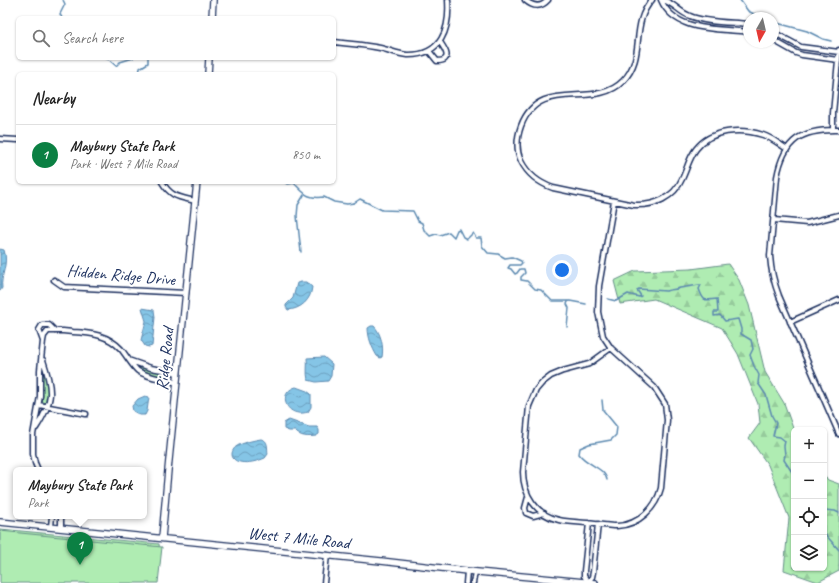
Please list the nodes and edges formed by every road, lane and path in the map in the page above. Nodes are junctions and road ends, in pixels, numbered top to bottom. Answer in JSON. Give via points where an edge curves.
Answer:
{"nodes":[{"id":1,"x":213,"y":0,"type":"edge"},
{"id":2,"x":448,"y":0,"type":"edge"},
{"id":3,"x":525,"y":0,"type":"edge"},
{"id":4,"x":548,"y":0,"type":"edge"},
{"id":5,"x":652,"y":0,"type":"edge"},
{"id":6,"x":662,"y":0,"type":"edge"},
{"id":7,"x":212,"y":16,"type":"edge"},
{"id":8,"x":700,"y":19,"type":"junction"},
{"id":9,"x":743,"y":23,"type":"edge"},
{"id":10,"x":699,"y":26,"type":"junction"},
{"id":11,"x":743,"y":31,"type":"edge"},
{"id":12,"x":779,"y":35,"type":"edge"},
{"id":13,"x":336,"y":42,"type":"edge"},
{"id":14,"x":440,"y":42,"type":"junction"},
{"id":15,"x":779,"y":43,"type":"edge"},
{"id":16,"x":429,"y":50,"type":"junction"},
{"id":17,"x":839,"y":51,"type":"edge"},
{"id":18,"x":209,"y":60,"type":"edge"},
{"id":19,"x":838,"y":60,"type":"edge"},
{"id":20,"x":208,"y":72,"type":"edge"},
{"id":21,"x":833,"y":130,"type":"junction"},
{"id":22,"x":839,"y":130,"type":"edge"},
{"id":23,"x":0,"y":138,"type":"edge"},
{"id":24,"x":16,"y":140,"type":"edge"},
{"id":25,"x":787,"y":149,"type":"junction"},
{"id":26,"x":163,"y":184,"type":"edge"},
{"id":27,"x":197,"y":184,"type":"edge"},
{"id":28,"x":195,"y":201,"type":"junction"},
{"id":29,"x":614,"y":201,"type":"junction"},
{"id":30,"x":839,"y":215,"type":"edge"},
{"id":31,"x":774,"y":220,"type":"junction"},
{"id":32,"x":54,"y":280,"type":"dead end"},
{"id":33,"x":186,"y":293,"type":"junction"},
{"id":34,"x":839,"y":300,"type":"edge"},
{"id":35,"x":790,"y":322,"type":"junction"},
{"id":36,"x":55,"y":331,"type":"junction"},
{"id":37,"x":42,"y":341,"type":"junction"},
{"id":38,"x":611,"y":348,"type":"junction"},
{"id":39,"x":42,"y":357,"type":"junction"},
{"id":40,"x":131,"y":361,"type":"junction"},
{"id":41,"x":178,"y":373,"type":"junction"},
{"id":42,"x":177,"y":383,"type":"junction"},
{"id":43,"x":39,"y":405,"type":"junction"},
{"id":44,"x":48,"y":407,"type":"junction"},
{"id":45,"x":86,"y":414,"type":"dead end"},
{"id":46,"x":34,"y":430,"type":"junction"},
{"id":47,"x":839,"y":434,"type":"edge"},
{"id":48,"x":37,"y":467,"type":"edge"},
{"id":49,"x":528,"y":497,"type":"junction"},
{"id":50,"x":544,"y":513,"type":"junction"},
{"id":51,"x":52,"y":519,"type":"edge"},
{"id":52,"x":61,"y":519,"type":"edge"},
{"id":53,"x":0,"y":522,"type":"edge"},
{"id":54,"x":589,"y":523,"type":"junction"},
{"id":55,"x":598,"y":524,"type":"junction"},
{"id":56,"x":51,"y":527,"type":"junction"},
{"id":57,"x":61,"y":528,"type":"junction"},
{"id":58,"x":162,"y":538,"type":"junction"},
{"id":59,"x":327,"y":555,"type":"junction"},
{"id":60,"x":467,"y":571,"type":"junction"},
{"id":61,"x":475,"y":572,"type":"junction"},
{"id":62,"x":588,"y":582,"type":"edge"},
{"id":63,"x":324,"y":583,"type":"edge"},
{"id":64,"x":466,"y":583,"type":"edge"},
{"id":65,"x":473,"y":583,"type":"edge"},
{"id":66,"x":595,"y":583,"type":"edge"}],
"edges":[{"from":1,"to":7,"type":"street"},
{"from":2,"to":14,"type":"street","via":[[448,25]]},
{"from":3,"to":4,"type":"street","via":[[536,6],[542,6]]},
{"from":5,"to":29,"type":"street","via":[[639,22],[633,65],[621,82],[600,93],[560,95],[543,100],[526,116],[518,135],[518,153],[523,165],[540,183]]},
{"from":6,"to":8,"type":"street","via":[[670,2],[684,14]]},
{"from":6,"to":10,"type":"street","via":[[665,8],[676,18]]},
{"from":8,"to":9,"type":"street"},
{"from":8,"to":10,"type":"street"},
{"from":10,"to":11,"type":"street"},
{"from":12,"to":17,"type":"street","via":[[801,47]]},
{"from":13,"to":16,"type":"street","via":[[368,46],[406,55]]},
{"from":14,"to":16,"type":"street"},
{"from":14,"to":16,"type":"street","via":[[446,51],[446,58],[437,61]]},
{"from":15,"to":19,"type":"street","via":[[802,55]]},
{"from":17,"to":19,"type":"street"},
{"from":18,"to":20,"type":"street"},
{"from":19,"to":21,"type":"street"},
{"from":21,"to":22,"type":"street"},
{"from":21,"to":25,"type":"street","via":[[818,130],[806,134]]},
{"from":23,"to":24,"type":"street"},
{"from":25,"to":29,"type":"street","via":[[760,134],[731,131],[718,134],[708,138],[696,149],[678,186],[664,199],[645,205]]},
{"from":25,"to":31,"type":"street","via":[[779,168]]},
{"from":26,"to":28,"type":"street","via":[[174,195]]},
{"from":27,"to":28,"type":"street","name":"Ridge Road"},
{"from":28,"to":33,"type":"street","name":"Ridge Road"},
{"from":29,"to":38,"type":"street","via":[[598,305],[603,336]]},
{"from":30,"to":31,"type":"street","via":[[807,223]]},
{"from":31,"to":35,"type":"street","via":[[771,269]]},
{"from":32,"to":33,"type":"street","name":"Hidden Ridge Drive","via":[[64,286]]},
{"from":33,"to":41,"type":"street","name":"Ridge Road"},
{"from":34,"to":35,"type":"street"},
{"from":35,"to":47,"type":"street"},
{"from":36,"to":37,"type":"street","via":[[48,331]]},
{"from":36,"to":37,"type":"street","via":[[48,325],[42,325],[38,330]]},
{"from":36,"to":40,"type":"street","via":[[102,336],[114,342]]},
{"from":37,"to":39,"type":"street"},
{"from":38,"to":49,"type":"street","via":[[589,364],[551,376],[536,390],[529,406],[523,472]]},
{"from":38,"to":55,"type":"street","via":[[658,391],[665,404],[667,420],[661,488],[655,503],[643,516],[632,522],[617,526]]},
{"from":39,"to":43,"type":"street"},
{"from":39,"to":44,"type":"street","via":[[50,387]]},
{"from":40,"to":41,"type":"street","via":[[150,368]]},
{"from":40,"to":42,"type":"street","via":[[135,369],[148,376]]},
{"from":41,"to":42,"type":"street","name":"Ridge Road"},
{"from":42,"to":58,"type":"street","name":"Ridge Road"},
{"from":43,"to":44,"type":"street"},
{"from":43,"to":46,"type":"street"},
{"from":44,"to":45,"type":"street"},
{"from":44,"to":46,"type":"street"},
{"from":46,"to":48,"type":"street","via":[[33,454]]},
{"from":49,"to":50,"type":"street"},
{"from":49,"to":50,"type":"street","via":[[526,513],[533,516]]},
{"from":50,"to":54,"type":"street","via":[[558,520]]},
{"from":51,"to":56,"type":"street"},
{"from":52,"to":57,"type":"street"},
{"from":53,"to":56,"type":"street","name":"West 7 Mile Road"},
{"from":54,"to":55,"type":"street"},
{"from":54,"to":62,"type":"street","via":[[584,571]]},
{"from":55,"to":62,"type":"street","via":[[593,572]]},
{"from":56,"to":57,"type":"street","name":"West 7 Mile Road"},
{"from":57,"to":58,"type":"street","name":"West 7 Mile Road"},
{"from":58,"to":59,"type":"street","name":"West 7 Mile Road"},
{"from":59,"to":60,"type":"street","name":"West 7 Mile Road"},
{"from":59,"to":63,"type":"street"},
{"from":60,"to":61,"type":"street","name":"West 7 Mile Road"},
{"from":60,"to":64,"type":"street"},
{"from":61,"to":62,"type":"street","name":"West 7 Mile Road"},
{"from":61,"to":65,"type":"street"},
{"from":62,"to":66,"type":"street","name":"West 7 Mile Road"}]}
